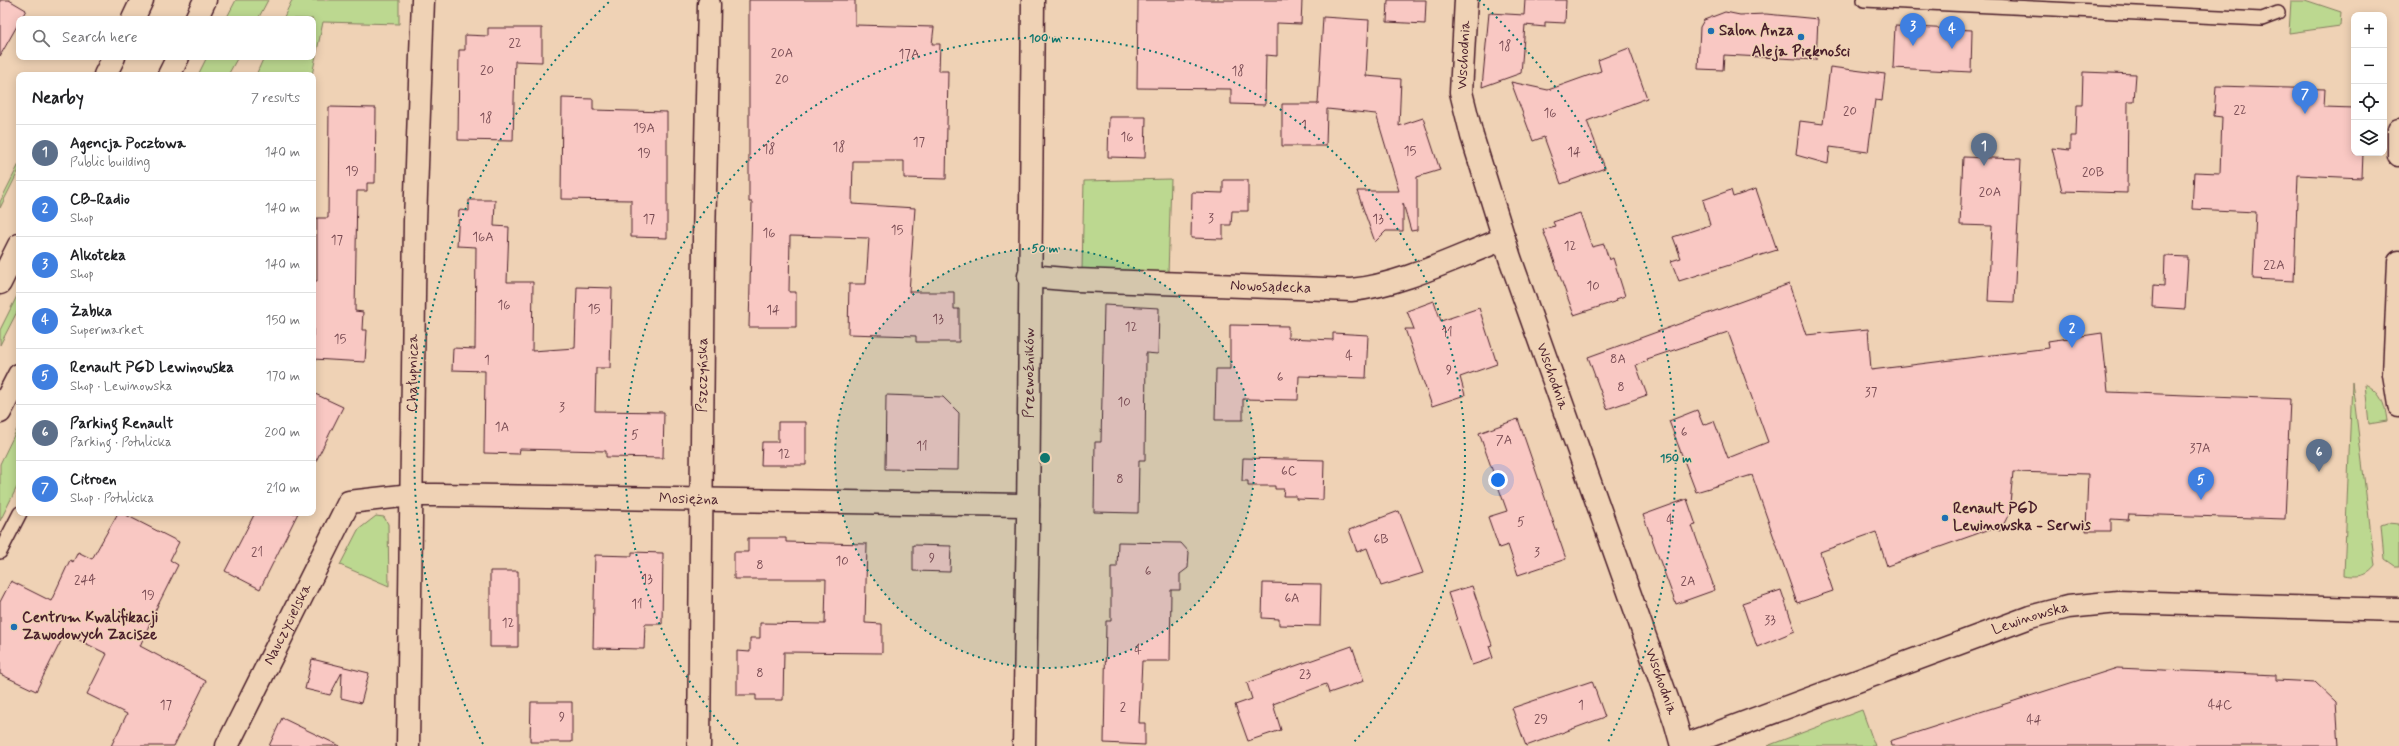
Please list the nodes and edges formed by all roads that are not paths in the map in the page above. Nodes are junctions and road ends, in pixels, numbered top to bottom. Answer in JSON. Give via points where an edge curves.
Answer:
{"nodes":[{"id":1,"x":142,"y":0,"type":"edge"},
{"id":2,"x":205,"y":0,"type":"edge"},
{"id":3,"x":423,"y":0,"type":"edge"},
{"id":4,"x":1033,"y":0,"type":"edge"},
{"id":5,"x":1466,"y":0,"type":"edge"},
{"id":6,"x":1864,"y":0,"type":"edge"},
{"id":7,"x":2031,"y":3,"type":"edge"},
{"id":8,"x":709,"y":4,"type":"dead end"},
{"id":9,"x":2278,"y":13,"type":"dead end"},
{"id":10,"x":134,"y":16,"type":"edge"},
{"id":11,"x":197,"y":16,"type":"edge"},
{"id":12,"x":112,"y":60,"type":"edge"},
{"id":13,"x":176,"y":60,"type":"edge"},
{"id":14,"x":106,"y":72,"type":"edge"},
{"id":15,"x":170,"y":72,"type":"edge"},
{"id":16,"x":2399,"y":130,"type":"edge"},
{"id":17,"x":2399,"y":155,"type":"edge"},
{"id":18,"x":1504,"y":240,"type":"junction"},
{"id":19,"x":16,"y":251,"type":"edge"},
{"id":20,"x":2399,"y":262,"type":"edge"},
{"id":21,"x":1029,"y":276,"type":"junction"},
{"id":22,"x":0,"y":283,"type":"edge"},
{"id":23,"x":16,"y":381,"type":"edge"},
{"id":24,"x":2399,"y":405,"type":"edge"},
{"id":25,"x":0,"y":412,"type":"edge"},
{"id":26,"x":411,"y":495,"type":"junction"},
{"id":27,"x":701,"y":500,"type":"junction"},
{"id":28,"x":349,"y":502,"type":"joint"},
{"id":29,"x":1028,"y":505,"type":"junction"},
{"id":30,"x":18,"y":516,"type":"edge"},
{"id":31,"x":0,"y":552,"type":"edge"},
{"id":32,"x":2399,"y":610,"type":"edge"},
{"id":33,"x":227,"y":746,"type":"edge"},
{"id":34,"x":408,"y":746,"type":"edge"},
{"id":35,"x":699,"y":746,"type":"edge"},
{"id":36,"x":1024,"y":746,"type":"edge"},
{"id":37,"x":1682,"y":746,"type":"edge"}],
"edges":[{"from":1,"to":10,"type":"street"},
{"from":2,"to":11,"type":"street"},
{"from":3,"to":26,"type":"street","name":"Chałupnicza","via":[[415,229]]},
{"from":4,"to":21,"type":"street","name":"Przewoźników"},
{"from":5,"to":18,"type":"street","name":"Wschodnia","via":[[1461,92]]},
{"from":6,"to":7,"type":"lane"},
{"from":7,"to":9,"type":"lane","via":[[2262,19]]},
{"from":8,"to":27,"type":"street","name":"Pszczyńska"},
{"from":12,"to":14,"type":"street"},
{"from":13,"to":15,"type":"street"},
{"from":16,"to":17,"type":"street"},
{"from":18,"to":21,"type":"street","name":"Nowosądecka","via":[[1395,280],[1351,290]]},
{"from":18,"to":37,"type":"street","name":"Wschodnia"},
{"from":19,"to":22,"type":"street"},
{"from":20,"to":24,"type":"street","via":[[2394,374]]},
{"from":21,"to":29,"type":"street","name":"Przewoźników"},
{"from":23,"to":25,"type":"street"},
{"from":26,"to":27,"type":"street","name":"Mosiężna"},
{"from":26,"to":28,"type":"street","name":"Mosiężna"},
{"from":26,"to":34,"type":"street","name":"Chałupnicza"},
{"from":27,"to":29,"type":"street","name":"Mosiężna"},
{"from":27,"to":35,"type":"street","name":"Pszczyńska"},
{"from":28,"to":33,"type":"street","name":"Nauczycielska"},
{"from":29,"to":36,"type":"street","name":"Przewoźników"},
{"from":30,"to":31,"type":"lane"},
{"from":32,"to":37,"type":"street","name":"Lewinowska","via":[[2118,602],[2068,607],[2030,616]]}]}
